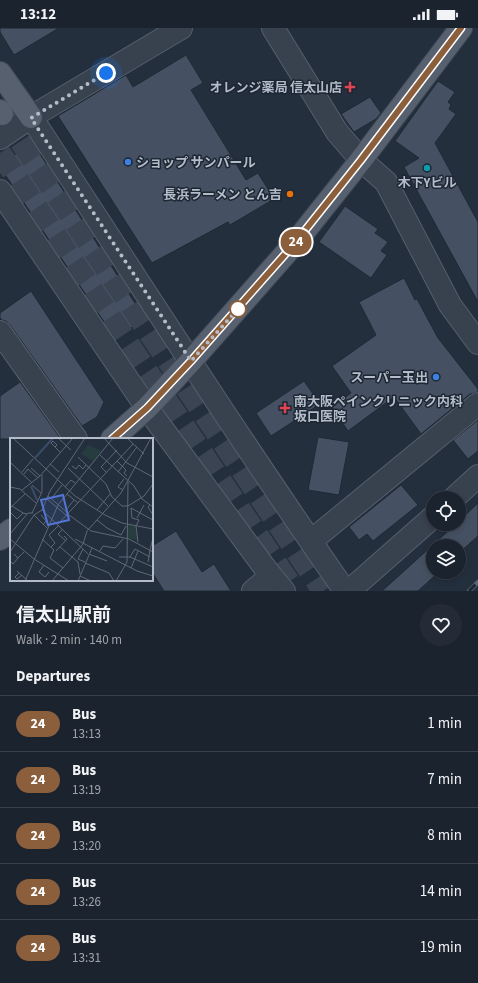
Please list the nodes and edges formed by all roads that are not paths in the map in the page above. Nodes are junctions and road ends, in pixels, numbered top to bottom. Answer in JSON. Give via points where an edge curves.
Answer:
{"nodes":[{"id":1,"x":181,"y":28,"type":"edge"},
{"id":2,"x":273,"y":28,"type":"edge"},
{"id":3,"x":461,"y":28,"type":"edge"},
{"id":4,"x":0,"y":73,"type":"edge"},
{"id":5,"x":31,"y":118,"type":"junction"},
{"id":6,"x":0,"y":138,"type":"edge"},
{"id":7,"x":361,"y":160,"type":"junction"},
{"id":8,"x":0,"y":191,"type":"edge"},
{"id":9,"x":471,"y":321,"type":"edge"},
{"id":10,"x":0,"y":332,"type":"edge"},
{"id":11,"x":478,"y":344,"type":"edge"},
{"id":12,"x":191,"y":361,"type":"junction"},
{"id":13,"x":478,"y":404,"type":"edge"},
{"id":14,"x":147,"y":408,"type":"junction"},
{"id":15,"x":75,"y":438,"type":"edge"},
{"id":16,"x":113,"y":438,"type":"edge"},
{"id":17,"x":478,"y":476,"type":"edge"},
{"id":18,"x":462,"y":491,"type":"edge"},
{"id":19,"x":426,"y":523,"type":"edge"},
{"id":20,"x":10,"y":531,"type":"edge"},
{"id":21,"x":0,"y":539,"type":"edge"},
{"id":22,"x":310,"y":541,"type":"junction"},
{"id":23,"x":277,"y":584,"type":"edge"},
{"id":24,"x":253,"y":591,"type":"edge"},
{"id":25,"x":345,"y":591,"type":"edge"},
{"id":26,"x":349,"y":591,"type":"edge"}],
"edges":[{"from":1,"to":5,"type":"street"},
{"from":2,"to":7,"type":"street","via":[[337,132]]},
{"from":3,"to":7,"type":"main road"},
{"from":4,"to":5,"type":"main road"},
{"from":5,"to":6,"type":"street"},
{"from":5,"to":12,"type":"street"},
{"from":7,"to":9,"type":"street","via":[[386,182],[450,305]]},
{"from":7,"to":12,"type":"main road","via":[[295,243]]},
{"from":8,"to":14,"type":"street"},
{"from":9,"to":11,"type":"street"},
{"from":10,"to":15,"type":"street"},
{"from":12,"to":14,"type":"main road"},
{"from":12,"to":22,"type":"street"},
{"from":13,"to":22,"type":"street"},
{"from":14,"to":16,"type":"main road"},
{"from":14,"to":23,"type":"street"},
{"from":17,"to":18,"type":"street"},
{"from":19,"to":26,"type":"street"},
{"from":20,"to":21,"type":"main road"},
{"from":22,"to":25,"type":"street"},
{"from":23,"to":24,"type":"street"}]}
